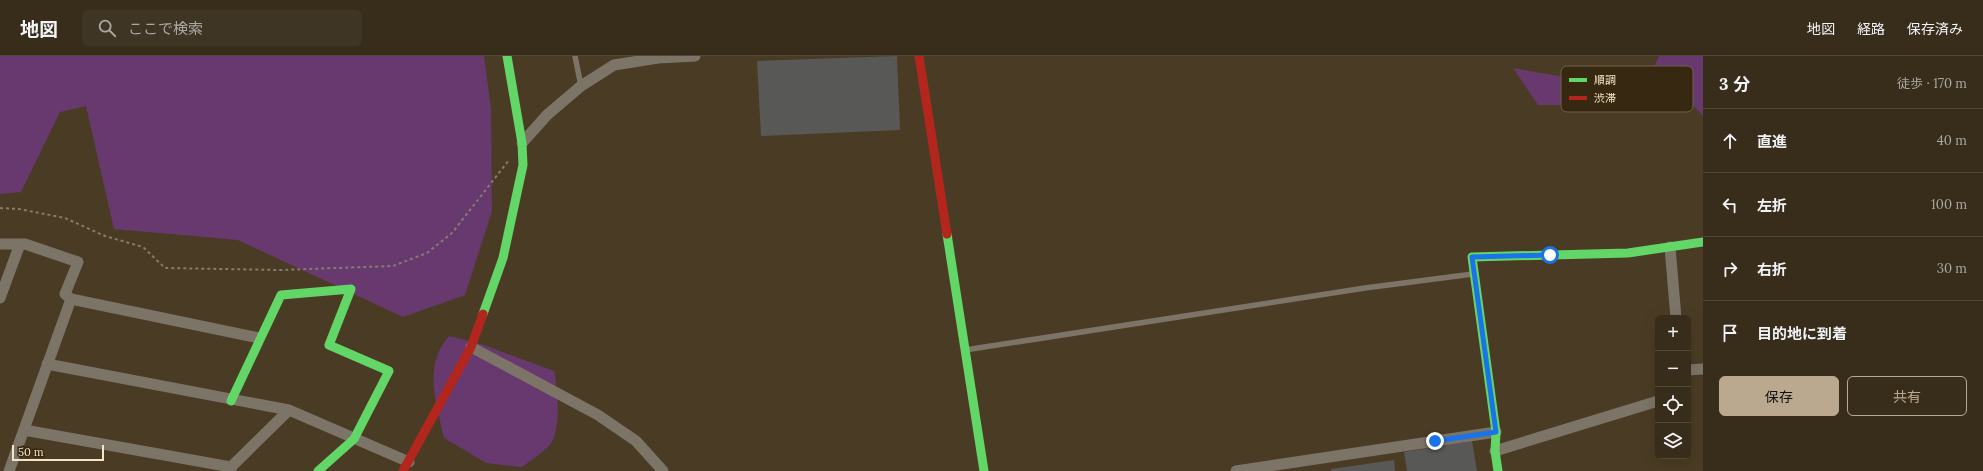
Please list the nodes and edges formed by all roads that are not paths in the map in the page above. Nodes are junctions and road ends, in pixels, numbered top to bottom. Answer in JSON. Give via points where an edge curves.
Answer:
{"nodes":[{"id":1,"x":507,"y":56,"type":"edge"},
{"id":2,"x":575,"y":56,"type":"edge"},
{"id":3,"x":695,"y":56,"type":"edge"},
{"id":4,"x":919,"y":56,"type":"edge"},
{"id":5,"x":658,"y":57,"type":"edge"},
{"id":6,"x":580,"y":86,"type":"junction"},
{"id":7,"x":522,"y":142,"type":"junction"},
{"id":8,"x":1703,"y":242,"type":"edge"},
{"id":9,"x":0,"y":244,"type":"edge"},
{"id":10,"x":20,"y":244,"type":"junction"},
{"id":11,"x":1670,"y":247,"type":"junction"},
{"id":12,"x":1475,"y":273,"type":"junction"},
{"id":13,"x":0,"y":298,"type":"edge"},
{"id":14,"x":70,"y":299,"type":"junction"},
{"id":15,"x":1676,"y":315,"type":"edge"},
{"id":16,"x":259,"y":338,"type":"junction"},
{"id":17,"x":472,"y":347,"type":"junction"},
{"id":18,"x":965,"y":350,"type":"junction"},
{"id":19,"x":47,"y":364,"type":"junction"},
{"id":20,"x":1703,"y":369,"type":"edge"},
{"id":21,"x":1691,"y":370,"type":"edge"},
{"id":22,"x":231,"y":401,"type":"junction"},
{"id":23,"x":1655,"y":402,"type":"edge"},
{"id":24,"x":288,"y":410,"type":"junction"},
{"id":25,"x":24,"y":430,"type":"junction"},
{"id":26,"x":1496,"y":432,"type":"junction"},
{"id":27,"x":354,"y":439,"type":"junction"},
{"id":28,"x":1495,"y":451,"type":"junction"},
{"id":29,"x":406,"y":466,"type":"edge"},
{"id":30,"x":231,"y":469,"type":"edge"},
{"id":31,"x":9,"y":471,"type":"edge"},
{"id":32,"x":318,"y":471,"type":"edge"},
{"id":33,"x":663,"y":471,"type":"edge"},
{"id":34,"x":984,"y":471,"type":"edge"},
{"id":35,"x":1236,"y":471,"type":"edge"},
{"id":36,"x":1498,"y":471,"type":"edge"}],
"edges":[{"from":1,"to":7,"type":"street"},
{"from":2,"to":6,"type":"lane"},
{"from":3,"to":5,"type":"street"},
{"from":4,"to":18,"type":"street"},
{"from":5,"to":6,"type":"street","via":[[614,65]]},
{"from":6,"to":7,"type":"street","via":[[547,115]]},
{"from":7,"to":17,"type":"street","via":[[523,165],[503,258]]},
{"from":8,"to":11,"type":"street"},
{"from":9,"to":10,"type":"street"},
{"from":10,"to":13,"type":"street"},
{"from":10,"to":14,"type":"street","via":[[78,262],[65,294]]},
{"from":11,"to":12,"type":"street","via":[[1628,253],[1472,257]]},
{"from":11,"to":15,"type":"street"},
{"from":12,"to":18,"type":"lane"},
{"from":12,"to":26,"type":"street"},
{"from":14,"to":16,"type":"street"},
{"from":14,"to":19,"type":"street"},
{"from":16,"to":22,"type":"street"},
{"from":16,"to":27,"type":"street","via":[[281,295],[351,289],[329,345],[389,371]]},
{"from":17,"to":29,"type":"street"},
{"from":17,"to":33,"type":"street","via":[[598,415],[636,441]]},
{"from":18,"to":34,"type":"street"},
{"from":19,"to":22,"type":"street"},
{"from":19,"to":25,"type":"street"},
{"from":20,"to":21,"type":"street"},
{"from":22,"to":24,"type":"street"},
{"from":23,"to":28,"type":"street"},
{"from":24,"to":27,"type":"street"},
{"from":24,"to":30,"type":"street"},
{"from":25,"to":30,"type":"street"},
{"from":25,"to":31,"type":"street"},
{"from":26,"to":28,"type":"street"},
{"from":26,"to":35,"type":"street"},
{"from":27,"to":29,"type":"street"},
{"from":27,"to":32,"type":"street"},
{"from":28,"to":36,"type":"street"}]}
